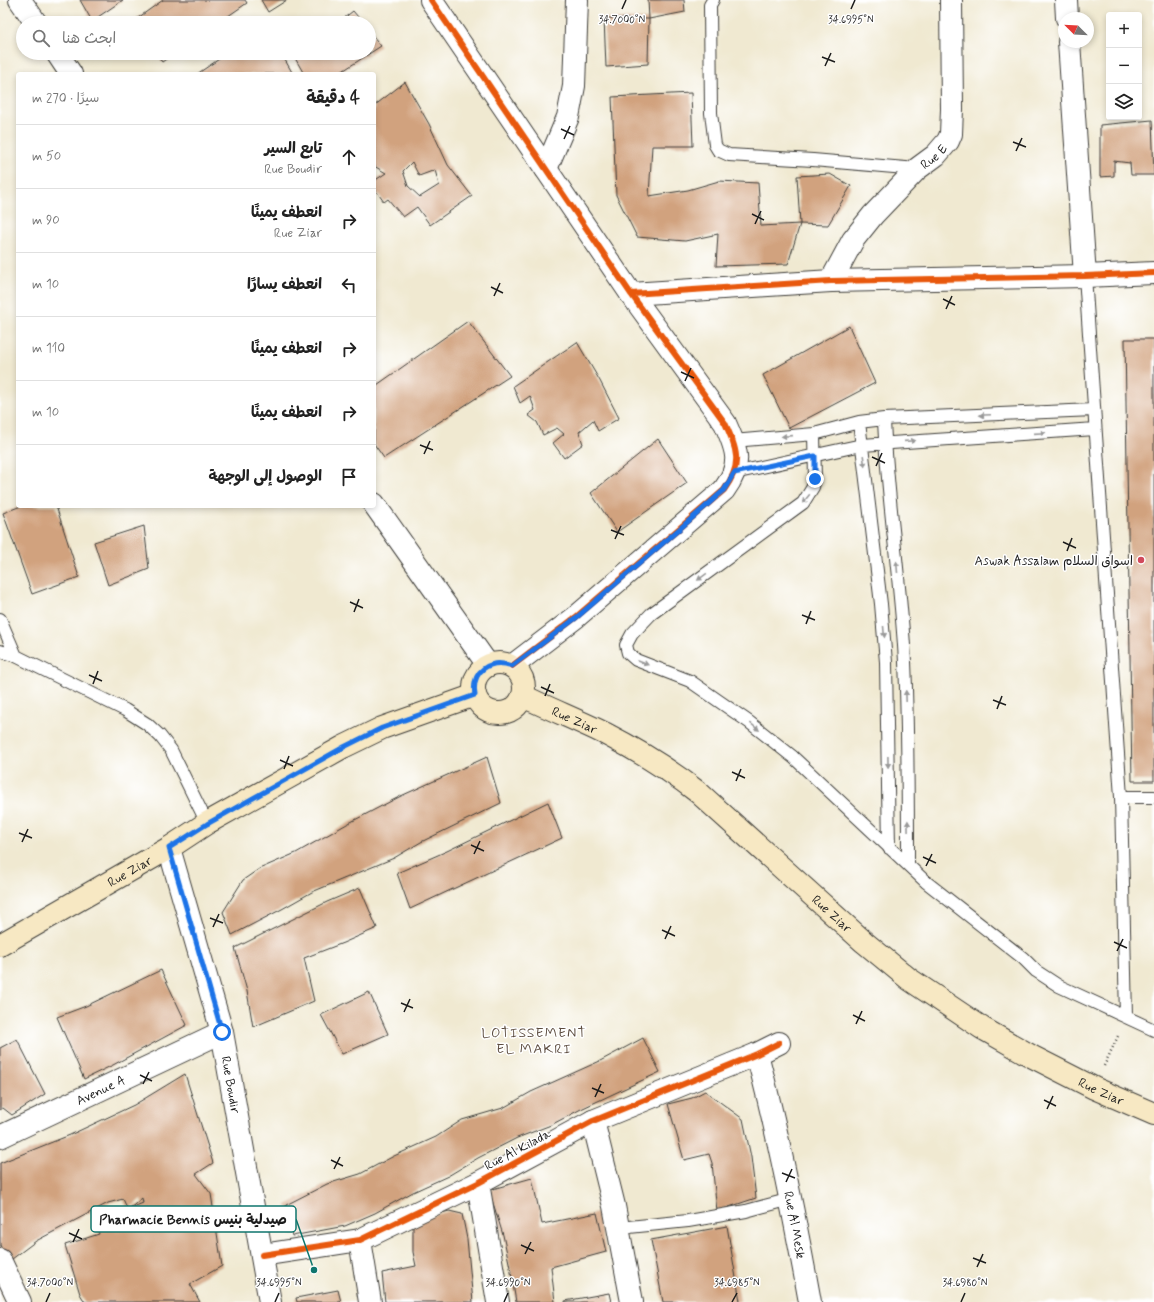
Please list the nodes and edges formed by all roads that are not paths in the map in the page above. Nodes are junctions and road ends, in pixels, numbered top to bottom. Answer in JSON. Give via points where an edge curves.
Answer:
{"nodes":[{"id":1,"x":20,"y":0,"type":"edge"},
{"id":2,"x":431,"y":0,"type":"edge"},
{"id":3,"x":577,"y":0,"type":"edge"},
{"id":4,"x":713,"y":0,"type":"edge"},
{"id":5,"x":951,"y":0,"type":"edge"},
{"id":6,"x":1066,"y":0,"type":"edge"},
{"id":7,"x":1067,"y":12,"type":"edge"},
{"id":8,"x":31,"y":16,"type":"edge"},
{"id":9,"x":1069,"y":48,"type":"edge"},
{"id":10,"x":62,"y":60,"type":"edge"},
{"id":11,"x":70,"y":72,"type":"edge"},
{"id":12,"x":546,"y":169,"type":"junction"},
{"id":13,"x":917,"y":169,"type":"junction"},
{"id":14,"x":1154,"y":273,"type":"edge"},
{"id":15,"x":1085,"y":276,"type":"junction"},
{"id":16,"x":831,"y":281,"type":"junction"},
{"id":17,"x":631,"y":294,"type":"junction"},
{"id":18,"x":1094,"y":410,"type":"junction"},
{"id":19,"x":884,"y":419,"type":"junction"},
{"id":20,"x":859,"y":422,"type":"junction"},
{"id":21,"x":1095,"y":429,"type":"junction"},
{"id":22,"x":814,"y":434,"type":"junction"},
{"id":23,"x":733,"y":441,"type":"junction"},
{"id":24,"x":885,"y":443,"type":"junction"},
{"id":25,"x":862,"y":445,"type":"junction"},
{"id":26,"x":815,"y":456,"type":"junction"},
{"id":27,"x":734,"y":473,"type":"junction"},
{"id":28,"x":890,"y":494,"type":"junction"},
{"id":29,"x":869,"y":496,"type":"junction"},
{"id":30,"x":376,"y":507,"type":"edge"},
{"id":31,"x":896,"y":548,"type":"junction"},
{"id":32,"x":875,"y":551,"type":"junction"},
{"id":33,"x":900,"y":603,"type":"junction"},
{"id":34,"x":881,"y":604,"type":"junction"},
{"id":35,"x":0,"y":619,"type":"edge"},
{"id":36,"x":0,"y":651,"type":"edge"},
{"id":37,"x":16,"y":656,"type":"junction"},
{"id":38,"x":905,"y":661,"type":"junction"},
{"id":39,"x":886,"y":662,"type":"junction"},
{"id":40,"x":488,"y":665,"type":"junction"},
{"id":41,"x":512,"y":666,"type":"junction"},
{"id":42,"x":475,"y":695,"type":"junction"},
{"id":43,"x":523,"y":696,"type":"junction"},
{"id":44,"x":906,"y":719,"type":"junction"},
{"id":45,"x":887,"y":721,"type":"junction"},
{"id":46,"x":907,"y":782,"type":"junction"},
{"id":47,"x":888,"y":783,"type":"junction"},
{"id":48,"x":1121,"y":797,"type":"junction"},
{"id":49,"x":1154,"y":797,"type":"edge"},
{"id":50,"x":207,"y":824,"type":"junction"},
{"id":51,"x":169,"y":848,"type":"junction"},
{"id":52,"x":890,"y":848,"type":"junction"},
{"id":53,"x":908,"y":865,"type":"junction"},
{"id":54,"x":0,"y":945,"type":"edge"},
{"id":55,"x":1126,"y":1017,"type":"junction"},
{"id":56,"x":1154,"y":1030,"type":"edge"},
{"id":57,"x":222,"y":1032,"type":"junction"},
{"id":58,"x":778,"y":1044,"type":"dead end"},
{"id":59,"x":757,"y":1054,"type":"junction"},
{"id":60,"x":1154,"y":1114,"type":"edge"},
{"id":61,"x":593,"y":1121,"type":"junction"},
{"id":62,"x":0,"y":1137,"type":"edge"},
{"id":63,"x":478,"y":1182,"type":"junction"},
{"id":64,"x":791,"y":1199,"type":"junction"},
{"id":65,"x":619,"y":1228,"type":"junction"},
{"id":66,"x":360,"y":1240,"type":"junction"},
{"id":67,"x":262,"y":1255,"type":"junction"},
{"id":68,"x":0,"y":1260,"type":"edge"},
{"id":69,"x":20,"y":1302,"type":"edge"},
{"id":70,"x":270,"y":1302,"type":"edge"},
{"id":71,"x":370,"y":1302,"type":"edge"},
{"id":72,"x":498,"y":1302,"type":"edge"},
{"id":73,"x":632,"y":1302,"type":"edge"},
{"id":74,"x":810,"y":1302,"type":"edge"}],
"edges":[{"from":1,"to":8,"type":"street"},
{"from":2,"to":12,"type":"street"},
{"from":3,"to":12,"type":"street","via":[[574,86],[568,117]]},
{"from":4,"to":13,"type":"lane","via":[[710,5],[711,113],[715,146],[718,150],[729,155]]},
{"from":5,"to":13,"type":"street","name":"Rue E","via":[[951,134],[936,155]]},
{"from":6,"to":7,"type":"street"},
{"from":9,"to":15,"type":"street"},
{"from":10,"to":11,"type":"street"},
{"from":12,"to":17,"type":"street"},
{"from":13,"to":16,"type":"street","name":"Rue E","via":[[853,240]]},
{"from":14,"to":15,"type":"street"},
{"from":15,"to":16,"type":"street"},
{"from":15,"to":18,"type":"lane"},
{"from":16,"to":17,"type":"street"},
{"from":17,"to":23,"type":"street","via":[[716,410]]},
{"from":18,"to":19,"type":"lane","one_way":true},
{"from":18,"to":21,"type":"lane"},
{"from":19,"to":20,"type":"lane"},
{"from":19,"to":24,"type":"lane"},
{"from":20,"to":22,"type":"lane"},
{"from":20,"to":25,"type":"lane"},
{"from":24,"to":21,"type":"lane","one_way":true},
{"from":21,"to":48,"type":"lane"},
{"from":22,"to":23,"type":"lane","one_way":true},
{"from":22,"to":26,"type":"lane"},
{"from":23,"to":27,"type":"street","via":[[737,464]]},
{"from":24,"to":25,"type":"lane"},
{"from":24,"to":28,"type":"lane"},
{"from":25,"to":26,"type":"lane"},
{"from":25,"to":29,"type":"lane","one_way":true},
{"from":26,"to":27,"type":"lane"},
{"from":26,"to":52,"type":"lane","one_way":true,"via":[[813,487],[803,503],[651,614],[632,634],[626,645],[628,653],[636,660],[690,681],[749,722],[793,757]]},
{"from":27,"to":41,"type":"street","via":[[724,490],[705,507],[576,618]]},
{"from":28,"to":29,"type":"lane"},
{"from":28,"to":31,"type":"lane"},
{"from":29,"to":32,"type":"lane"},
{"from":30,"to":40,"type":"street"},
{"from":31,"to":32,"type":"lane"},
{"from":33,"to":31,"type":"lane","one_way":true},
{"from":32,"to":34,"type":"lane"},
{"from":33,"to":34,"type":"lane"},
{"from":33,"to":38,"type":"lane"},
{"from":34,"to":39,"type":"lane","one_way":true},
{"from":35,"to":37,"type":"lane"},
{"from":36,"to":37,"type":"lane"},
{"from":37,"to":50,"type":"lane","via":[[125,710],[147,724],[170,750]]},
{"from":38,"to":39,"type":"lane"},
{"from":44,"to":38,"type":"lane","one_way":true},
{"from":39,"to":45,"type":"lane"},
{"from":40,"to":41,"type":"main road","via":[[504,663]]},
{"from":40,"to":42,"type":"main road","via":[[479,673],[475,683]]},
{"from":41,"to":43,"type":"main road","via":[[523,679]]},
{"from":42,"to":43,"type":"main road","via":[[482,706],[498,713],[516,707]]},
{"from":42,"to":50,"type":"main road","name":"Rue Ziar","via":[[382,728]]},
{"from":43,"to":60,"type":"main road","name":"Rue Ziar","via":[[604,733],[676,774],[700,792],[864,942],[909,979],[982,1028],[1094,1088]]},
{"from":44,"to":45,"type":"lane"},
{"from":44,"to":46,"type":"lane"},
{"from":45,"to":47,"type":"lane","one_way":true},
{"from":46,"to":47,"type":"lane"},
{"from":53,"to":46,"type":"lane","one_way":true},
{"from":47,"to":52,"type":"lane"},
{"from":48,"to":49,"type":"lane"},
{"from":48,"to":55,"type":"lane"},
{"from":50,"to":51,"type":"main road","name":"Rue Ziar"},
{"from":51,"to":54,"type":"main road","name":"Rue Ziar"},
{"from":51,"to":57,"type":"street","name":"Rue Boudir"},
{"from":52,"to":53,"type":"lane"},
{"from":53,"to":55,"type":"lane","via":[[1036,971],[1059,986]]},
{"from":55,"to":56,"type":"lane"},
{"from":57,"to":62,"type":"street","name":"Avenue A"},
{"from":57,"to":67,"type":"street","name":"Rue Boudir"},
{"from":58,"to":59,"type":"street","name":"Rue Al Kilada"},
{"from":59,"to":61,"type":"street","name":"Rue Al Kilada"},
{"from":59,"to":64,"type":"street","name":"Rue Al Mesk","via":[[772,1109]]},
{"from":61,"to":63,"type":"street","name":"Rue Al Kilada"},
{"from":61,"to":65,"type":"street"},
{"from":63,"to":66,"type":"street","name":"Rue Al Kilada"},
{"from":63,"to":72,"type":"street"},
{"from":64,"to":65,"type":"lane","via":[[746,1211],[688,1221]]},
{"from":64,"to":74,"type":"street","name":"Rue Al Mesk"},
{"from":65,"to":73,"type":"street"},
{"from":66,"to":67,"type":"street","name":"Rue Al Kilada"},
{"from":66,"to":71,"type":"street"},
{"from":67,"to":70,"type":"street","name":"Rue Boudir"},
{"from":68,"to":69,"type":"street"}]}
